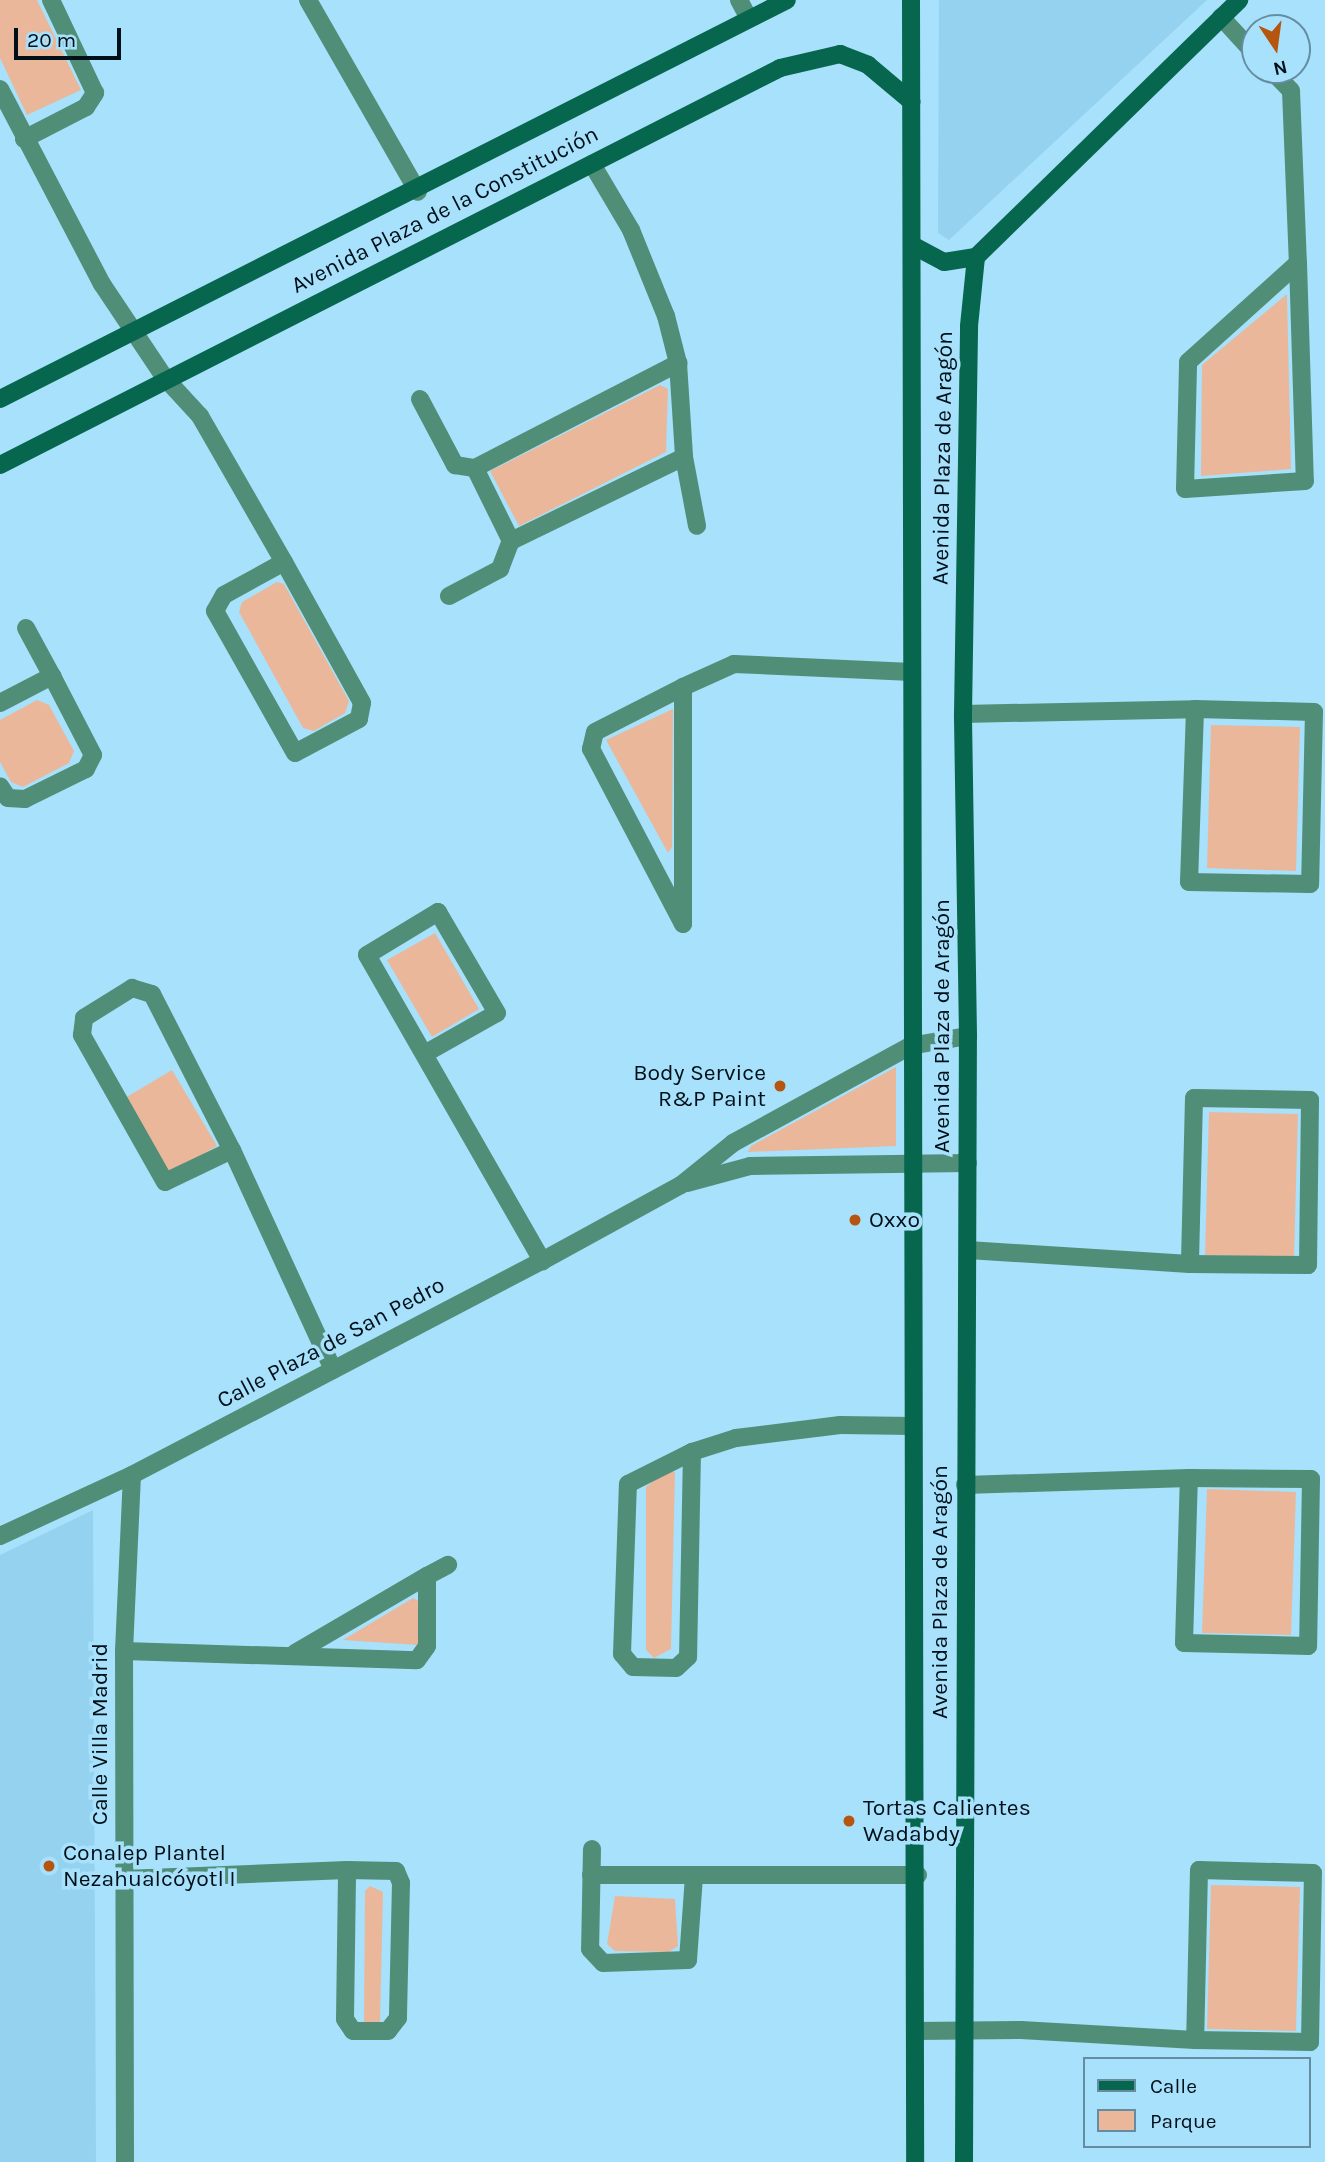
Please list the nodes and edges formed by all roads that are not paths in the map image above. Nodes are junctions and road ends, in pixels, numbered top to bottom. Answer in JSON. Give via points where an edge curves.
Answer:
{"nodes":[{"id":1,"x":51,"y":0,"type":"edge"},
{"id":2,"x":308,"y":0,"type":"edge"},
{"id":3,"x":739,"y":0,"type":"edge"},
{"id":4,"x":787,"y":0,"type":"edge"},
{"id":5,"x":911,"y":0,"type":"edge"},
{"id":6,"x":1239,"y":0,"type":"edge"},
{"id":7,"x":1221,"y":17,"type":"junction"},
{"id":8,"x":749,"y":19,"type":"junction"},
{"id":9,"x":1241,"y":39,"type":"edge"},
{"id":10,"x":1284,"y":84,"type":"edge"},
{"id":11,"x":0,"y":89,"type":"edge"},
{"id":12,"x":912,"y":102,"type":"junction"},
{"id":13,"x":24,"y":139,"type":"junction"},
{"id":14,"x":592,"y":164,"type":"junction"},
{"id":15,"x":418,"y":192,"type":"junction"},
{"id":16,"x":912,"y":245,"type":"junction"},
{"id":17,"x":976,"y":257,"type":"junction"},
{"id":18,"x":1298,"y":263,"type":"junction"},
{"id":19,"x":132,"y":334,"type":"junction"},
{"id":20,"x":678,"y":363,"type":"junction"},
{"id":21,"x":164,"y":378,"type":"junction"},
{"id":22,"x":420,"y":398,"type":"dead end"},
{"id":23,"x":0,"y":400,"type":"edge"},
{"id":24,"x":684,"y":457,"type":"junction"},
{"id":25,"x":0,"y":465,"type":"edge"},
{"id":26,"x":475,"y":468,"type":"junction"},
{"id":27,"x":697,"y":526,"type":"dead end"},
{"id":28,"x":511,"y":541,"type":"junction"},
{"id":29,"x":284,"y":562,"type":"junction"},
{"id":30,"x":449,"y":596,"type":"dead end"},
{"id":31,"x":26,"y":628,"type":"dead end"},
{"id":32,"x":912,"y":672,"type":"junction"},
{"id":33,"x":52,"y":676,"type":"junction"},
{"id":34,"x":683,"y":687,"type":"junction"},
{"id":35,"x":0,"y":703,"type":"edge"},
{"id":36,"x":1195,"y":709,"type":"junction"},
{"id":37,"x":963,"y":714,"type":"junction"},
{"id":38,"x":0,"y":786,"type":"edge"},
{"id":39,"x":968,"y":1036,"type":"junction"},
{"id":40,"x":910,"y":1046,"type":"junction"},
{"id":41,"x":426,"y":1053,"type":"junction"},
{"id":42,"x":232,"y":1150,"type":"junction"},
{"id":43,"x":968,"y":1163,"type":"junction"},
{"id":44,"x":912,"y":1165,"type":"junction"},
{"id":45,"x":681,"y":1185,"type":"junction"},
{"id":46,"x":968,"y":1250,"type":"junction"},
{"id":47,"x":542,"y":1261,"type":"junction"},
{"id":48,"x":1190,"y":1264,"type":"junction"},
{"id":49,"x":333,"y":1370,"type":"junction"},
{"id":50,"x":913,"y":1426,"type":"junction"},
{"id":51,"x":692,"y":1452,"type":"junction"},
{"id":52,"x":132,"y":1475,"type":"junction"},
{"id":53,"x":1189,"y":1478,"type":"junction"},
{"id":54,"x":965,"y":1485,"type":"junction"},
{"id":55,"x":0,"y":1536,"type":"edge"},
{"id":56,"x":448,"y":1565,"type":"dead end"},
{"id":57,"x":427,"y":1576,"type":"junction"},
{"id":58,"x":124,"y":1651,"type":"junction"},
{"id":59,"x":295,"y":1653,"type":"junction"},
{"id":60,"x":592,"y":1849,"type":"dead end"},
{"id":61,"x":347,"y":1870,"type":"junction"},
{"id":62,"x":591,"y":1875,"type":"junction"},
{"id":63,"x":918,"y":1875,"type":"junction"},
{"id":64,"x":694,"y":1876,"type":"junction"},
{"id":65,"x":124,"y":1879,"type":"junction"},
{"id":66,"x":964,"y":2030,"type":"junction"},
{"id":67,"x":915,"y":2031,"type":"junction"},
{"id":68,"x":1195,"y":2040,"type":"junction"},
{"id":69,"x":125,"y":2162,"type":"edge"},
{"id":70,"x":915,"y":2162,"type":"edge"},
{"id":71,"x":964,"y":2162,"type":"edge"}],
"edges":[{"from":1,"to":13,"type":"street","via":[[95,93],[86,107]]},
{"from":2,"to":15,"type":"street"},
{"from":3,"to":8,"type":"street"},
{"from":4,"to":8,"type":"street","name":"Avenida Plaza de la Constitución"},
{"from":5,"to":12,"type":"street","name":"Avenida Plaza de Aragón"},
{"from":6,"to":7,"type":"street"},
{"from":7,"to":9,"type":"street"},
{"from":7,"to":17,"type":"street"},
{"from":8,"to":15,"type":"street","name":"Avenida Plaza de la Constitución"},
{"from":10,"to":18,"type":"street","via":[[1291,91]]},
{"from":11,"to":13,"type":"street"},
{"from":12,"to":14,"type":"street","name":"Avenida Plaza de la Constitución","via":[[867,65],[840,54],[811,56]]},
{"from":12,"to":16,"type":"street","name":"Avenida Plaza de Aragón"},
{"from":13,"to":19,"type":"street"},
{"from":14,"to":20,"type":"street","via":[[651,274]]},
{"from":14,"to":21,"type":"street","name":"Avenida Plaza de la Constitución"},
{"from":15,"to":19,"type":"street","name":"Avenida Plaza de la Constitución"},
{"from":16,"to":17,"type":"street","via":[[944,262]]},
{"from":16,"to":32,"type":"street","name":"Avenida Plaza de Aragón"},
{"from":17,"to":37,"type":"street","name":"Avenida Plaza de Aragón","via":[[969,326]]},
{"from":18,"to":18,"type":"street","via":[[1305,481],[1185,489],[1188,362]]},
{"from":19,"to":21,"type":"street"},
{"from":19,"to":23,"type":"street","name":"Avenida Plaza de la Constitución"},
{"from":20,"to":24,"type":"street"},
{"from":20,"to":26,"type":"street"},
{"from":21,"to":25,"type":"street","name":"Avenida Plaza de la Constitución"},
{"from":21,"to":29,"type":"street","via":[[200,416]]},
{"from":22,"to":26,"type":"street","via":[[455,465]]},
{"from":24,"to":27,"type":"street"},
{"from":24,"to":28,"type":"street"},
{"from":26,"to":28,"type":"street"},
{"from":28,"to":30,"type":"street","via":[[500,569]]},
{"from":29,"to":29,"type":"street","via":[[363,709],[355,722],[295,753],[215,611],[225,595]]},
{"from":31,"to":33,"type":"street"},
{"from":32,"to":34,"type":"street","via":[[734,664]]},
{"from":32,"to":40,"type":"street","name":"Avenida Plaza de Aragón"},
{"from":33,"to":35,"type":"street"},
{"from":33,"to":38,"type":"street","via":[[92,761],[25,799],[8,798]]},
{"from":34,"to":34,"type":"street","via":[[600,729],[590,744],[683,924]]},
{"from":36,"to":36,"type":"street","via":[[1314,712],[1310,884],[1189,882]]},
{"from":36,"to":37,"type":"street"},
{"from":37,"to":39,"type":"street","name":"Avenida Plaza de Aragón"},
{"from":39,"to":40,"type":"street","name":"Calle Plaza de San Pedro"},
{"from":39,"to":43,"type":"street","name":"Avenida Plaza de Aragón"},
{"from":40,"to":44,"type":"street","name":"Avenida Plaza de Aragón"},
{"from":40,"to":45,"type":"street","name":"Calle Plaza de San Pedro","via":[[733,1143]]},
{"from":41,"to":41,"type":"street","via":[[367,955],[438,912],[497,1013]]},
{"from":41,"to":47,"type":"street"},
{"from":42,"to":42,"type":"street","via":[[148,990],[132,988],[88,1014],[82,1035],[165,1182]]},
{"from":42,"to":49,"type":"street"},
{"from":43,"to":44,"type":"street","name":"Calle Plaza de San Pedro"},
{"from":43,"to":46,"type":"street","name":"Avenida Plaza de Aragón"},
{"from":44,"to":45,"type":"street","name":"Calle Plaza de San Pedro","via":[[750,1166]]},
{"from":44,"to":50,"type":"street","name":"Avenida Plaza de Aragón"},
{"from":45,"to":47,"type":"street","name":"Calle Plaza de San Pedro"},
{"from":46,"to":48,"type":"street"},
{"from":46,"to":54,"type":"street","name":"Avenida Plaza de Aragón"},
{"from":47,"to":49,"type":"street","name":"Calle Plaza de San Pedro"},
{"from":48,"to":48,"type":"street","via":[[1308,1265],[1310,1100],[1194,1098]]},
{"from":49,"to":52,"type":"street","name":"Calle Plaza de San Pedro"},
{"from":50,"to":51,"type":"street","via":[[840,1425],[736,1438]]},
{"from":50,"to":63,"type":"street","name":"Avenida Plaza de Aragón"},
{"from":51,"to":51,"type":"street","via":[[625,1489],[622,1654],[633,1667],[676,1668],[688,1657]]},
{"from":52,"to":55,"type":"street","name":"Calle Plaza de San Pedro"},
{"from":52,"to":58,"type":"street","name":"Calle Villa Madrid"},
{"from":53,"to":53,"type":"street","via":[[1311,1479],[1308,1646],[1184,1643]]},
{"from":53,"to":54,"type":"street"},
{"from":54,"to":66,"type":"street","name":"Avenida Plaza de Aragón"},
{"from":56,"to":57,"type":"street"},
{"from":57,"to":59,"type":"street"},
{"from":57,"to":59,"type":"street","via":[[423,1658]]},
{"from":58,"to":59,"type":"street"},
{"from":58,"to":65,"type":"street","name":"Calle Villa Madrid"},
{"from":60,"to":62,"type":"street"},
{"from":61,"to":61,"type":"street","via":[[392,1871],[401,1878],[398,2018],[388,2031],[353,2031],[345,2019]]},
{"from":61,"to":65,"type":"street"},
{"from":62,"to":64,"type":"street"},
{"from":62,"to":64,"type":"street","via":[[590,1949],[596,1961],[611,1964],[688,1960]]},
{"from":63,"to":64,"type":"street"},
{"from":63,"to":67,"type":"street","name":"Avenida Plaza de Aragón"},
{"from":65,"to":69,"type":"street","name":"Calle Villa Madrid"},
{"from":66,"to":67,"type":"street"},
{"from":66,"to":68,"type":"street"},
{"from":66,"to":71,"type":"street","name":"Avenida Plaza de Aragón"},
{"from":67,"to":70,"type":"street","name":"Avenida Plaza de Aragón"},
{"from":68,"to":68,"type":"street","via":[[1199,1870],[1313,1872],[1310,2042]]}]}
